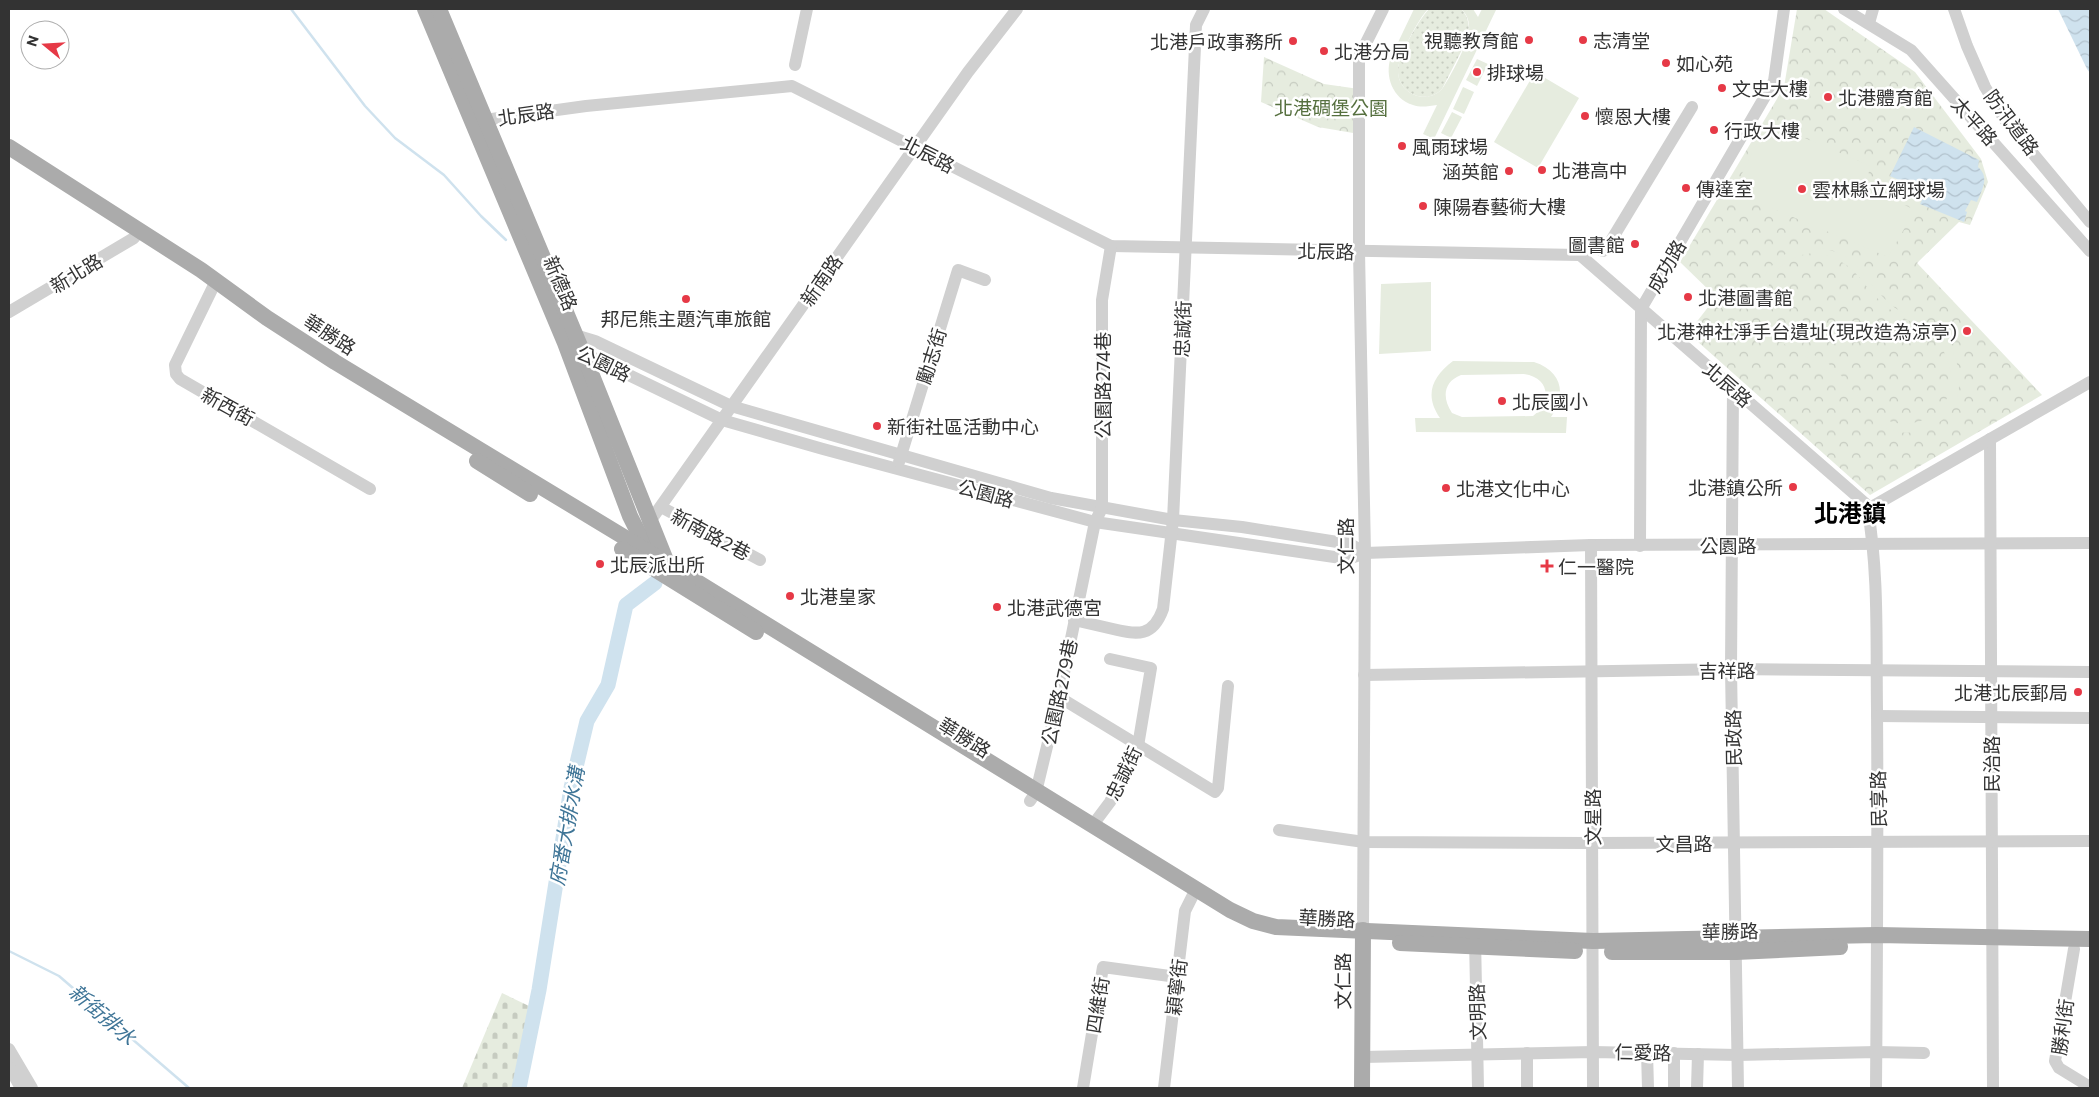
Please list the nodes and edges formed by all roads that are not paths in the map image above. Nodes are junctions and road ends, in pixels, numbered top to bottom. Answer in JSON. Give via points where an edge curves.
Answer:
{"nodes":[{"id":1,"x":425,"y":9,"type":"edge"},
{"id":2,"x":440,"y":9,"type":"edge"},
{"id":3,"x":807,"y":9,"type":"edge"},
{"id":4,"x":1016,"y":9,"type":"edge"},
{"id":5,"x":1204,"y":9,"type":"edge"},
{"id":6,"x":1383,"y":9,"type":"edge"},
{"id":7,"x":1784,"y":9,"type":"edge"},
{"id":8,"x":1844,"y":9,"type":"edge"},
{"id":9,"x":1873,"y":9,"type":"edge"},
{"id":10,"x":1954,"y":9,"type":"edge"},
{"id":11,"x":1870,"y":23,"type":"junction"},
{"id":12,"x":795,"y":65,"type":"dead end"},
{"id":13,"x":1692,"y":106,"type":"dead end"},
{"id":14,"x":478,"y":122,"type":"junction"},
{"id":15,"x":9,"y":147,"type":"edge"},
{"id":16,"x":915,"y":147,"type":"junction"},
{"id":17,"x":9,"y":158,"type":"edge"},
{"id":18,"x":2090,"y":222,"type":"edge"},
{"id":19,"x":137,"y":234,"type":"junction"},
{"id":20,"x":1111,"y":246,"type":"junction"},
{"id":21,"x":1186,"y":248,"type":"junction"},
{"id":22,"x":2090,"y":251,"type":"edge"},
{"id":23,"x":1360,"y":252,"type":"junction"},
{"id":24,"x":1580,"y":255,"type":"junction"},
{"id":25,"x":984,"y":280,"type":"dead end"},
{"id":26,"x":213,"y":286,"type":"junction"},
{"id":27,"x":1641,"y":309,"type":"junction"},
{"id":28,"x":9,"y":312,"type":"edge"},
{"id":29,"x":570,"y":339,"type":"junction"},
{"id":30,"x":583,"y":353,"type":"junction"},
{"id":31,"x":2090,"y":382,"type":"edge"},
{"id":32,"x":1733,"y":389,"type":"junction"},
{"id":33,"x":731,"y":406,"type":"junction"},
{"id":34,"x":722,"y":420,"type":"junction"},
{"id":35,"x":1990,"y":440,"type":"junction"},
{"id":36,"x":901,"y":455,"type":"junction"},
{"id":37,"x":897,"y":469,"type":"junction"},
{"id":38,"x":370,"y":489,"type":"dead end"},
{"id":39,"x":661,"y":508,"type":"junction"},
{"id":40,"x":1102,"y":508,"type":"junction"},
{"id":41,"x":1868,"y":509,"type":"junction"},
{"id":42,"x":1095,"y":522,"type":"junction"},
{"id":43,"x":1173,"y":527,"type":"junction"},
{"id":44,"x":641,"y":542,"type":"junction"},
{"id":45,"x":1990,"y":542,"type":"junction"},
{"id":46,"x":1874,"y":543,"type":"junction"},
{"id":47,"x":2090,"y":543,"type":"edge"},
{"id":48,"x":1733,"y":545,"type":"junction"},
{"id":49,"x":1592,"y":546,"type":"junction"},
{"id":50,"x":1640,"y":546,"type":"junction"},
{"id":51,"x":1365,"y":553,"type":"junction"},
{"id":52,"x":760,"y":560,"type":"dead end"},
{"id":53,"x":664,"y":568,"type":"junction"},
{"id":54,"x":1074,"y":620,"type":"junction"},
{"id":55,"x":1110,"y":659,"type":"dead end"},
{"id":56,"x":1876,"y":669,"type":"junction"},
{"id":57,"x":1732,"y":670,"type":"junction"},
{"id":58,"x":1591,"y":671,"type":"junction"},
{"id":59,"x":1990,"y":672,"type":"junction"},
{"id":60,"x":2090,"y":672,"type":"edge"},
{"id":61,"x":1364,"y":675,"type":"junction"},
{"id":62,"x":1228,"y":686,"type":"dead end"},
{"id":63,"x":1058,"y":697,"type":"junction"},
{"id":64,"x":1877,"y":716,"type":"junction"},
{"id":65,"x":1991,"y":717,"type":"junction"},
{"id":66,"x":2090,"y":718,"type":"edge"},
{"id":67,"x":1138,"y":746,"type":"junction"},
{"id":68,"x":1033,"y":797,"type":"junction"},
{"id":69,"x":1092,"y":826,"type":"junction"},
{"id":70,"x":1279,"y":830,"type":"dead end"},
{"id":71,"x":2090,"y":841,"type":"edge"},
{"id":72,"x":1364,"y":842,"type":"junction"},
{"id":73,"x":1878,"y":842,"type":"junction"},
{"id":74,"x":1992,"y":842,"type":"junction"},
{"id":75,"x":1593,"y":843,"type":"junction"},
{"id":76,"x":1735,"y":843,"type":"junction"},
{"id":77,"x":1193,"y":892,"type":"junction"},
{"id":78,"x":1362,"y":935,"type":"junction"},
{"id":79,"x":2090,"y":939,"type":"edge"},
{"id":80,"x":1877,"y":940,"type":"junction"},
{"id":81,"x":1475,"y":941,"type":"junction"},
{"id":82,"x":1992,"y":942,"type":"junction"},
{"id":83,"x":1736,"y":945,"type":"junction"},
{"id":84,"x":1594,"y":946,"type":"junction"},
{"id":85,"x":2082,"y":949,"type":"edge"},
{"id":86,"x":1177,"y":977,"type":"junction"},
{"id":87,"x":9,"y":1049,"type":"edge"},
{"id":88,"x":1593,"y":1052,"type":"junction"},
{"id":89,"x":1647,"y":1052,"type":"junction"},
{"id":90,"x":1876,"y":1052,"type":"junction"},
{"id":91,"x":1526,"y":1053,"type":"junction"},
{"id":92,"x":1674,"y":1053,"type":"junction"},
{"id":93,"x":1479,"y":1054,"type":"junction"},
{"id":94,"x":1698,"y":1054,"type":"junction"},
{"id":95,"x":1738,"y":1054,"type":"junction"},
{"id":96,"x":1924,"y":1054,"type":"dead end"},
{"id":97,"x":1362,"y":1057,"type":"junction"},
{"id":98,"x":9,"y":1067,"type":"edge"},
{"id":99,"x":21,"y":1088,"type":"edge"},
{"id":100,"x":32,"y":1088,"type":"edge"},
{"id":101,"x":1083,"y":1088,"type":"edge"},
{"id":102,"x":1164,"y":1088,"type":"edge"},
{"id":103,"x":1362,"y":1088,"type":"edge"},
{"id":104,"x":1478,"y":1088,"type":"edge"},
{"id":105,"x":1527,"y":1088,"type":"edge"},
{"id":106,"x":1593,"y":1088,"type":"edge"},
{"id":107,"x":1648,"y":1088,"type":"edge"},
{"id":108,"x":1674,"y":1088,"type":"edge"},
{"id":109,"x":1698,"y":1088,"type":"edge"},
{"id":110,"x":1738,"y":1088,"type":"edge"},
{"id":111,"x":1876,"y":1088,"type":"edge"},
{"id":112,"x":1993,"y":1088,"type":"edge"},
{"id":113,"x":2090,"y":1088,"type":"edge"}],
"edges":[{"from":1,"to":14,"type":"main road","name":"新德路"},
{"from":2,"to":14,"type":"main road","name":"新德路"},
{"from":3,"to":12,"type":"street"},
{"from":4,"to":16,"type":"street","name":"新南路"},
{"from":5,"to":21,"type":"street","name":"忠誠街","via":[[1196,25]]},
{"from":6,"to":23,"type":"street","name":"文仁路","via":[[1359,57]]},
{"from":7,"to":27,"type":"street","name":"成功路","via":[[1774,81]]},
{"from":8,"to":11,"type":"street","name":"太平路"},
{"from":9,"to":11,"type":"street"},
{"from":10,"to":18,"type":"street","name":"防汛道路","via":[[1985,87],[2006,120]]},
{"from":11,"to":22,"type":"street","name":"太平路","via":[[1911,50]]},
{"from":13,"to":24,"type":"street","via":[[1606,250],[1583,244]]},
{"from":14,"to":16,"type":"street","name":"北辰路","via":[[586,106],[792,86]]},
{"from":14,"to":29,"type":"main road","name":"新德路"},
{"from":15,"to":19,"type":"main road","name":"華勝路"},
{"from":16,"to":20,"type":"street","name":"北辰路"},
{"from":16,"to":33,"type":"street","name":"新南路"},
{"from":17,"to":19,"type":"main road","name":"華勝路"},
{"from":19,"to":26,"type":"main road","name":"華勝路"},
{"from":19,"to":28,"type":"street","name":"新北路"},
{"from":20,"to":21,"type":"street","name":"北辰路"},
{"from":20,"to":40,"type":"street","name":"公園路274巷","via":[[1102,300]]},
{"from":21,"to":23,"type":"street","name":"北辰路"},
{"from":21,"to":43,"type":"street","name":"忠誠街"},
{"from":23,"to":24,"type":"street","name":"北辰路"},
{"from":23,"to":51,"type":"street","name":"文仁路"},
{"from":24,"to":27,"type":"street","name":"北辰路"},
{"from":25,"to":36,"type":"street","name":"勵志街","via":[[958,270]]},
{"from":26,"to":38,"type":"street","name":"新西街","via":[[175,365],[176,374]]},
{"from":26,"to":44,"type":"main road","name":"華勝路","via":[[335,362]]},
{"from":27,"to":32,"type":"street","name":"北辰路"},
{"from":27,"to":50,"type":"street","name":"成功路"},
{"from":29,"to":30,"type":"main road","name":"新德路"},
{"from":29,"to":33,"type":"street","name":"公園路","via":[[595,341]]},
{"from":29,"to":44,"type":"main road","name":"新德路"},
{"from":30,"to":34,"type":"street","name":"公園路"},
{"from":30,"to":44,"type":"main road","name":"新德路"},
{"from":31,"to":35,"type":"street"},
{"from":32,"to":41,"type":"street","name":"北辰路"},
{"from":32,"to":48,"type":"street","name":"民政路"},
{"from":33,"to":34,"type":"street","name":"新南路"},
{"from":33,"to":36,"type":"street","name":"公園路"},
{"from":34,"to":37,"type":"street","name":"公園路"},
{"from":34,"to":39,"type":"street","name":"新南路"},
{"from":35,"to":41,"type":"street"},
{"from":35,"to":45,"type":"street","name":"民治路"},
{"from":36,"to":37,"type":"street","name":"勵志街"},
{"from":36,"to":40,"type":"street","name":"公園路","via":[[1051,498]]},
{"from":37,"to":42,"type":"street","name":"公園路"},
{"from":39,"to":44,"type":"street","name":"新南路"},
{"from":39,"to":52,"type":"street","name":"新南路2巷"},
{"from":40,"to":42,"type":"street","name":"公園路274巷"},
{"from":40,"to":43,"type":"street","name":"公園路"},
{"from":41,"to":46,"type":"street","name":"民享路"},
{"from":42,"to":43,"type":"street","name":"公園路"},
{"from":42,"to":54,"type":"street","name":"公園路279巷"},
{"from":43,"to":51,"type":"street","name":"公園路","via":[[1242,527],[1350,544]]},
{"from":43,"to":54,"type":"street","name":"忠誠街","via":[[1164,609],[1159,621],[1148,630],[1135,634]]},
{"from":44,"to":53,"type":"main road","name":"新德路"},
{"from":44,"to":53,"type":"main road","name":"華勝路"},
{"from":45,"to":46,"type":"street","name":"公園路"},
{"from":45,"to":47,"type":"street","name":"公園路"},
{"from":45,"to":59,"type":"street","name":"民治路"},
{"from":46,"to":48,"type":"street","name":"公園路"},
{"from":46,"to":56,"type":"street","name":"民享路"},
{"from":48,"to":50,"type":"street","name":"公園路"},
{"from":48,"to":57,"type":"street","name":"民政路"},
{"from":49,"to":50,"type":"street","name":"公園路"},
{"from":49,"to":51,"type":"street","name":"公園路"},
{"from":49,"to":58,"type":"street","name":"文星路"},
{"from":51,"to":61,"type":"street","name":"文仁路"},
{"from":53,"to":68,"type":"main road","name":"華勝路"},
{"from":54,"to":63,"type":"street","name":"公園路279巷"},
{"from":55,"to":67,"type":"street","name":"忠誠街","via":[[1151,668]]},
{"from":56,"to":57,"type":"street","name":"吉祥路"},
{"from":56,"to":59,"type":"street","name":"吉祥路"},
{"from":56,"to":64,"type":"street","name":"民享路"},
{"from":57,"to":58,"type":"street","name":"吉祥路"},
{"from":57,"to":76,"type":"street","name":"民政路"},
{"from":58,"to":61,"type":"street","name":"吉祥路"},
{"from":58,"to":75,"type":"street","name":"文星路"},
{"from":59,"to":60,"type":"street","name":"吉祥路"},
{"from":59,"to":65,"type":"street","name":"民治路"},
{"from":61,"to":72,"type":"street","name":"文仁路"},
{"from":62,"to":67,"type":"street","via":[[1215,792]]},
{"from":63,"to":67,"type":"street"},
{"from":63,"to":68,"type":"street","name":"公園路279巷"},
{"from":64,"to":65,"type":"street"},
{"from":64,"to":73,"type":"street","name":"民享路"},
{"from":65,"to":66,"type":"street"},
{"from":65,"to":74,"type":"street","name":"民治路"},
{"from":67,"to":69,"type":"street","name":"忠誠街","via":[[1110,802]]},
{"from":68,"to":69,"type":"main road","name":"華勝路"},
{"from":68,"to":77,"type":"main road","name":"華勝路"},
{"from":69,"to":77,"type":"main road","name":"華勝路"},
{"from":70,"to":72,"type":"street","name":"文昌路"},
{"from":71,"to":74,"type":"street","name":"文昌路"},
{"from":72,"to":75,"type":"street","name":"文昌路"},
{"from":72,"to":78,"type":"street","name":"文仁路"},
{"from":73,"to":74,"type":"street","name":"文昌路"},
{"from":73,"to":76,"type":"street","name":"文昌路"},
{"from":73,"to":80,"type":"street","name":"民享路"},
{"from":74,"to":82,"type":"street","name":"民治路"},
{"from":75,"to":76,"type":"street","name":"文昌路"},
{"from":75,"to":84,"type":"street","name":"文星路"},
{"from":76,"to":83,"type":"street","name":"民政路"},
{"from":77,"to":78,"type":"main road","name":"華勝路","via":[[1253,922]]},
{"from":77,"to":86,"type":"street","name":"穎寧街","via":[[1185,911]]},
{"from":78,"to":81,"type":"main road","name":"華勝路"},
{"from":78,"to":97,"type":"main road","name":"文仁路"},
{"from":79,"to":82,"type":"main road","name":"華勝路"},
{"from":80,"to":82,"type":"main road","name":"華勝路"},
{"from":80,"to":83,"type":"main road","name":"華勝路"},
{"from":80,"to":90,"type":"street","name":"民享路"},
{"from":81,"to":84,"type":"main road","name":"華勝路"},
{"from":81,"to":93,"type":"street","name":"文明路"},
{"from":82,"to":85,"type":"main road","name":"華勝路"},
{"from":82,"to":112,"type":"street","name":"民治路"},
{"from":83,"to":84,"type":"main road","name":"華勝路"},
{"from":83,"to":95,"type":"street","name":"民政路"},
{"from":84,"to":88,"type":"street","name":"文星路"},
{"from":85,"to":113,"type":"street","name":"勝利街","via":[[2055,1062]]},
{"from":86,"to":101,"type":"street","name":"四維街","via":[[1103,967]]},
{"from":86,"to":102,"type":"street","name":"穎寧街"},
{"from":87,"to":100,"type":"street"},
{"from":88,"to":89,"type":"street","name":"仁愛路"},
{"from":88,"to":91,"type":"street","name":"仁愛路"},
{"from":88,"to":106,"type":"street","name":"文星路"},
{"from":89,"to":92,"type":"street","name":"仁愛路"},
{"from":89,"to":107,"type":"street"},
{"from":90,"to":95,"type":"street","name":"仁愛路"},
{"from":90,"to":96,"type":"street","name":"仁愛路"},
{"from":90,"to":111,"type":"street","name":"民享路"},
{"from":91,"to":93,"type":"street","name":"仁愛路"},
{"from":91,"to":105,"type":"street"},
{"from":92,"to":94,"type":"street","name":"仁愛路"},
{"from":92,"to":108,"type":"street"},
{"from":93,"to":97,"type":"street","name":"仁愛路"},
{"from":93,"to":104,"type":"street","name":"文明路"},
{"from":94,"to":95,"type":"street","name":"仁愛路"},
{"from":94,"to":109,"type":"street"},
{"from":95,"to":110,"type":"street","name":"民政路"},
{"from":97,"to":103,"type":"main road","name":"文仁路"},
{"from":98,"to":99,"type":"street"}]}
